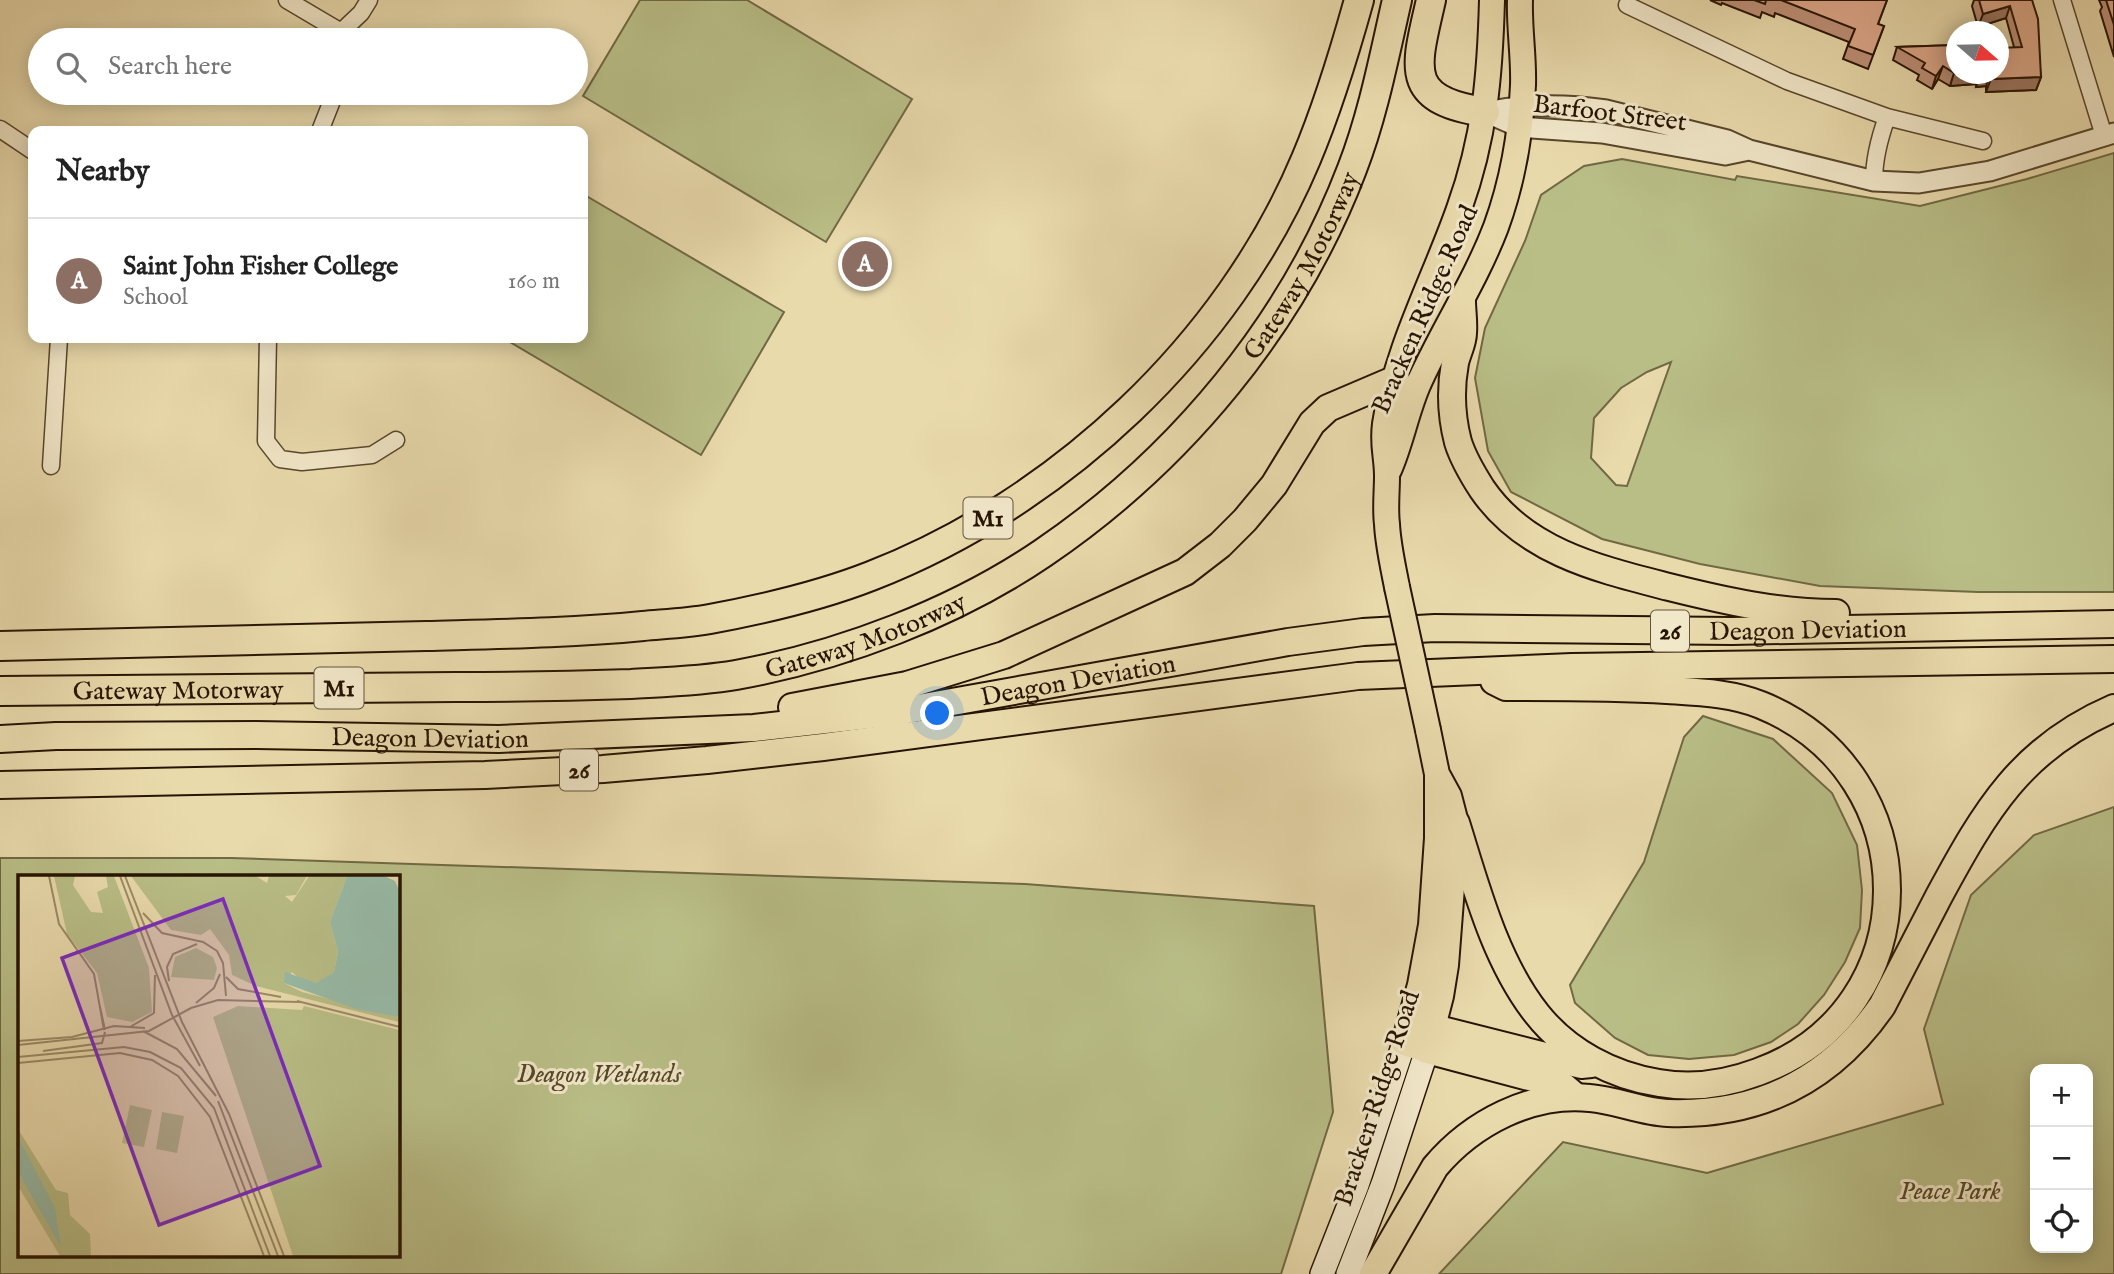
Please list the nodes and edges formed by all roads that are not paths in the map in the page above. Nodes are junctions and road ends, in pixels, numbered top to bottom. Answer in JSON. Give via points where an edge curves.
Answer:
{"nodes":[{"id":1,"x":287,"y":0,"type":"edge"},
{"id":2,"x":369,"y":0,"type":"edge"},
{"id":3,"x":1359,"y":0,"type":"edge"},
{"id":4,"x":1397,"y":0,"type":"edge"},
{"id":5,"x":1431,"y":0,"type":"edge"},
{"id":6,"x":1492,"y":0,"type":"edge"},
{"id":7,"x":1520,"y":0,"type":"edge"},
{"id":8,"x":2062,"y":0,"type":"edge"},
{"id":9,"x":1627,"y":5,"type":"dead end"},
{"id":10,"x":330,"y":28,"type":"edge"},
{"id":11,"x":349,"y":28,"type":"edge"},
{"id":12,"x":330,"y":105,"type":"edge"},
{"id":13,"x":1485,"y":112,"type":"junction"},
{"id":14,"x":1520,"y":116,"type":"junction"},
{"id":15,"x":1887,"y":117,"type":"junction"},
{"id":16,"x":322,"y":126,"type":"edge"},
{"id":17,"x":0,"y":129,"type":"edge"},
{"id":18,"x":2109,"y":134,"type":"edge"},
{"id":19,"x":1983,"y":141,"type":"dead end"},
{"id":20,"x":28,"y":148,"type":"edge"},
{"id":21,"x":1874,"y":181,"type":"junction"},
{"id":22,"x":1462,"y":301,"type":"junction"},
{"id":23,"x":59,"y":343,"type":"edge"},
{"id":24,"x":268,"y":343,"type":"edge"},
{"id":25,"x":1396,"y":379,"type":"junction"},
{"id":26,"x":397,"y":440,"type":"dead end"},
{"id":27,"x":51,"y":466,"type":"dead end"},
{"id":28,"x":1387,"y":474,"type":"junction"},
{"id":29,"x":2114,"y":624,"type":"edge"},
{"id":30,"x":1905,"y":628,"type":"junction"},
{"id":31,"x":0,"y":646,"type":"edge"},
{"id":32,"x":2114,"y":659,"type":"edge"},
{"id":33,"x":1474,"y":671,"type":"junction"},
{"id":34,"x":0,"y":691,"type":"edge"},
{"id":35,"x":2114,"y":708,"type":"edge"},
{"id":36,"x":754,"y":728,"type":"junction"},
{"id":37,"x":0,"y":739,"type":"edge"},
{"id":38,"x":1437,"y":774,"type":"junction"},
{"id":39,"x":0,"y":785,"type":"edge"},
{"id":40,"x":1457,"y":823,"type":"junction"},
{"id":41,"x":1419,"y":1036,"type":"junction"},
{"id":42,"x":1597,"y":1063,"type":"junction"},
{"id":43,"x":1576,"y":1097,"type":"junction"},
{"id":44,"x":1322,"y":1274,"type":"edge"},
{"id":45,"x":1348,"y":1274,"type":"edge"},
{"id":46,"x":1373,"y":1274,"type":"edge"}],
"edges":[{"from":1,"to":10,"type":"street"},
{"from":2,"to":11,"type":"street"},
{"from":3,"to":31,"type":"highway","name":"Gateway Motorway","number":"M1","via":[[1337,79],[1305,162],[1261,247],[1218,311],[1170,370],[1110,430],[1058,472],[942,544],[870,577],[705,620],[528,633]]},
{"from":4,"to":34,"type":"highway","name":"Gateway Motorway","number":"M1","via":[[1352,169],[1314,251],[1233,377],[1168,450],[1103,509],[1041,555],[960,600],[880,635],[789,664],[677,682]]},
{"from":5,"to":13,"type":"highway","via":[[1418,64],[1421,81],[1441,100]]},
{"from":6,"to":13,"type":"main road","name":"Bracken Ridge Road"},
{"from":7,"to":14,"type":"main road","name":"Bracken Ridge Road"},
{"from":8,"to":18,"type":"street"},
{"from":9,"to":15,"type":"street","via":[[1787,81]]},
{"from":12,"to":16,"type":"street"},
{"from":13,"to":14,"type":"street","name":"Barfoot Street"},
{"from":13,"to":25,"type":"main road","name":"Bracken Ridge Road","via":[[1461,205]]},
{"from":14,"to":21,"type":"street","name":"Barfoot Street","via":[[1724,155],[1749,150]]},
{"from":14,"to":22,"type":"main road","name":"Bracken Ridge Road","via":[[1496,226]]},
{"from":15,"to":19,"type":"street"},
{"from":15,"to":21,"type":"street","via":[[1878,140]]},
{"from":17,"to":20,"type":"street"},
{"from":18,"to":21,"type":"street","name":"Barfoot Street","via":[[1990,171],[1919,183]]},
{"from":22,"to":28,"type":"main road","name":"Bracken Ridge Road","via":[[1417,386]]},
{"from":22,"to":30,"type":"highway","via":[[1463,335],[1451,406],[1459,444],[1492,503],[1531,537],[1572,559],[1609,571],[1738,604],[1866,612]]},
{"from":23,"to":27,"type":"street"},
{"from":24,"to":26,"type":"street","via":[[265,441],[280,459],[302,462],[372,455]]},
{"from":25,"to":28,"type":"main road","name":"Bracken Ridge Road","via":[[1382,446]]},
{"from":25,"to":36,"type":"highway","via":[[1328,408],[1312,422],[1274,485],[1245,520],[1185,572],[1004,655],[907,685],[786,708]]},
{"from":28,"to":38,"type":"main road","name":"Bracken Ridge Road","bridge":true,"via":[[1387,523],[1397,587]]},
{"from":29,"to":30,"type":"highway","name":"Deagon Deviation","number":"26"},
{"from":30,"to":36,"type":"highway","name":"Deagon Deviation","number":"26","via":[[1363,632],[896,712]]},
{"from":32,"to":33,"type":"highway","name":"Deagon Deviation","number":"26"},
{"from":33,"to":39,"type":"highway","name":"Deagon Deviation","number":"26","via":[[1358,676],[823,747],[603,769]]},
{"from":33,"to":42,"type":"highway","via":[[1506,687],[1696,692],[1758,704],[1826,746],[1862,789],[1874,816],[1887,870],[1884,929],[1862,985],[1825,1034],[1773,1067],[1707,1086],[1642,1081]]},
{"from":35,"to":43,"type":"highway","via":[[2058,738],[1989,808],[1882,1006],[1841,1055],[1809,1079],[1769,1100],[1700,1113],[1665,1113]]},
{"from":36,"to":37,"type":"highway","name":"Deagon Deviation","number":"26","via":[[499,739]]},
{"from":38,"to":40,"type":"main road","name":"Bracken Ridge Road"},
{"from":38,"to":41,"type":"main road","name":"Bracken Ridge Road","via":[[1437,838]]},
{"from":40,"to":41,"type":"main road","name":"Bracken Ridge Road","via":[[1451,838],[1446,965]]},
{"from":40,"to":42,"type":"highway","via":[[1480,897],[1518,986],[1555,1034]]},
{"from":41,"to":42,"type":"highway","via":[[1581,1066]]},
{"from":41,"to":43,"type":"highway","via":[[1563,1086]]},
{"from":41,"to":44,"type":"main road","name":"Bracken Ridge Road"},
{"from":41,"to":45,"type":"main road","name":"Bracken Ridge Road","via":[[1383,1184]]},
{"from":43,"to":46,"type":"highway","via":[[1503,1114],[1447,1153]]}]}
